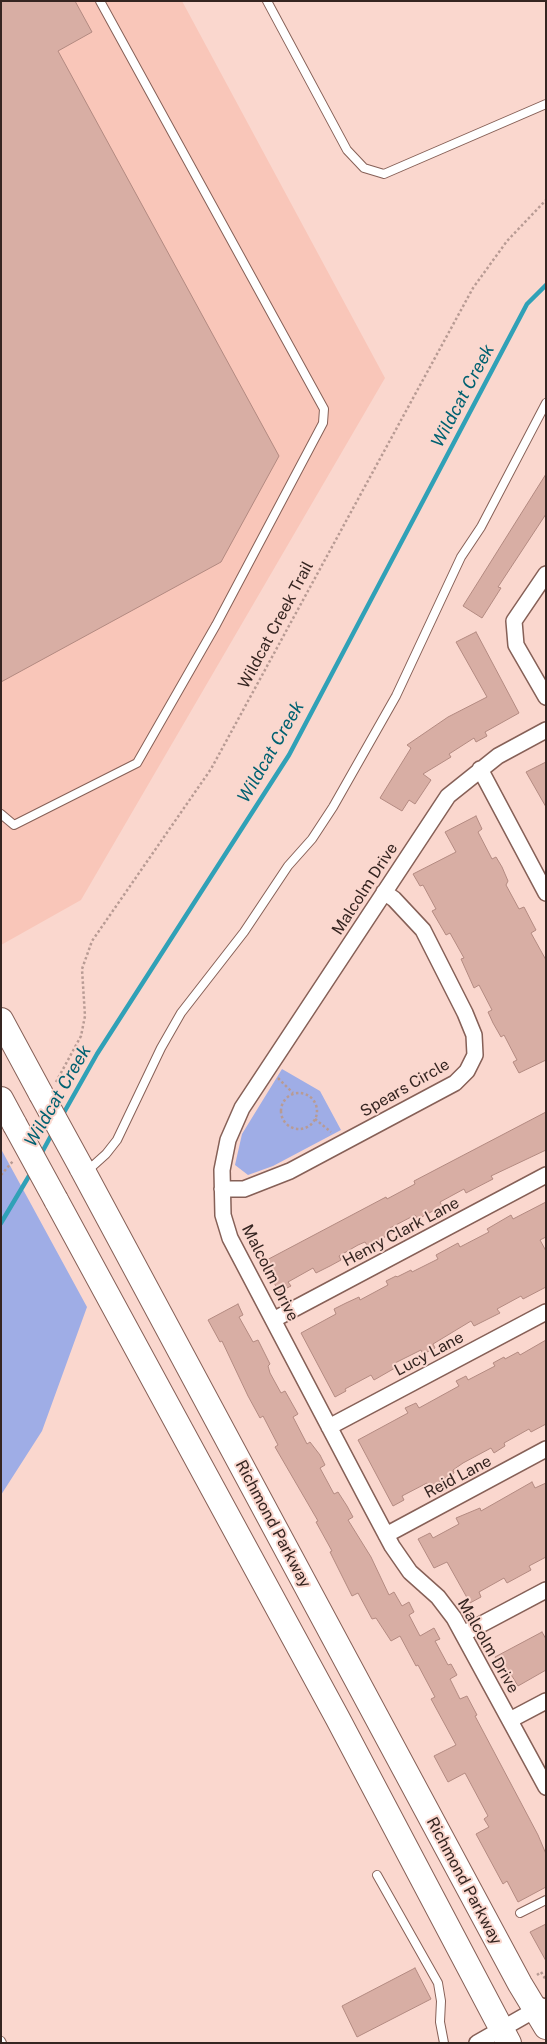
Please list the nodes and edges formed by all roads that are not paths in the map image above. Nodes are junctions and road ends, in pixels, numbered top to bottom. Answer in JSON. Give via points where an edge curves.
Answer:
{"nodes":[{"id":1,"x":100,"y":1,"type":"edge"},
{"id":2,"x":267,"y":1,"type":"edge"},
{"id":3,"x":546,"y":104,"type":"edge"},
{"id":4,"x":546,"y":403,"type":"edge"},
{"id":5,"x":546,"y":574,"type":"edge"},
{"id":6,"x":546,"y":697,"type":"edge"},
{"id":7,"x":546,"y":730,"type":"edge"},
{"id":8,"x":480,"y":769,"type":"junction"},
{"id":9,"x":1,"y":814,"type":"edge"},
{"id":10,"x":384,"y":892,"type":"junction"},
{"id":11,"x":546,"y":893,"type":"edge"},
{"id":12,"x":1,"y":1020,"type":"edge"},
{"id":13,"x":1,"y":1099,"type":"edge"},
{"id":14,"x":83,"y":1170,"type":"junction"},
{"id":15,"x":546,"y":1174,"type":"edge"},
{"id":16,"x":222,"y":1189,"type":"junction"},
{"id":17,"x":546,"y":1312,"type":"edge"},
{"id":18,"x":273,"y":1320,"type":"junction"},
{"id":19,"x":329,"y":1427,"type":"junction"},
{"id":20,"x":546,"y":1450,"type":"edge"},
{"id":21,"x":386,"y":1535,"type":"junction"},
{"id":22,"x":546,"y":1590,"type":"edge"},
{"id":23,"x":463,"y":1634,"type":"junction"},
{"id":24,"x":546,"y":1701,"type":"edge"},
{"id":25,"x":510,"y":1720,"type":"junction"},
{"id":26,"x":546,"y":1787,"type":"edge"},
{"id":27,"x":377,"y":1875,"type":"dead end"},
{"id":28,"x":546,"y":1900,"type":"edge"},
{"id":29,"x":520,"y":1913,"type":"dead end"},
{"id":30,"x":542,"y":2014,"type":"edge"},
{"id":31,"x":506,"y":2035,"type":"edge"},
{"id":32,"x":444,"y":2043,"type":"edge"},
{"id":33,"x":477,"y":2043,"type":"edge"}],
"edges":[{"from":1,"to":9,"type":"lane","via":[[324,409],[323,423],[216,625],[137,763],[14,825]]},
{"from":2,"to":3,"type":"lane","via":[[347,150],[364,168],[384,174]]},
{"from":4,"to":14,"type":"lane","via":[[481,527],[461,557],[396,696],[333,807],[244,932],[181,1013],[117,1140],[106,1154]]},
{"from":5,"to":6,"type":"street","via":[[514,621],[516,645]]},
{"from":7,"to":8,"type":"street","name":"Malcolm Drive"},
{"from":8,"to":10,"type":"street","name":"Malcolm Drive","via":[[448,796]]},
{"from":8,"to":11,"type":"street"},
{"from":10,"to":16,"type":"street","name":"Malcolm Drive","via":[[242,1108],[228,1140]]},
{"from":10,"to":16,"type":"street","name":"Spears Circle","via":[[424,930],[465,1012],[474,1035],[475,1055],[467,1071],[455,1083],[268,1181],[244,1189]]},
{"from":12,"to":14,"type":"highway","name":"Richmond Parkway","bridge":true},
{"from":13,"to":31,"type":"highway","bridge":true},
{"from":14,"to":30,"type":"highway","name":"Richmond Parkway"},
{"from":15,"to":18,"type":"street","name":"Henry Clark Lane"},
{"from":16,"to":18,"type":"street","name":"Malcolm Drive","via":[[223,1215],[230,1238]]},
{"from":17,"to":19,"type":"street","name":"Lucy Lane"},
{"from":18,"to":19,"type":"street","name":"Malcolm Drive"},
{"from":19,"to":21,"type":"street","name":"Malcolm Drive"},
{"from":20,"to":21,"type":"street","name":"Reid Lane"},
{"from":21,"to":23,"type":"street","name":"Malcolm Drive","via":[[410,1572],[438,1597]]},
{"from":22,"to":23,"type":"street"},
{"from":23,"to":25,"type":"street","name":"Malcolm Drive"},
{"from":24,"to":25,"type":"street"},
{"from":25,"to":26,"type":"street","name":"Malcolm Drive"},
{"from":27,"to":32,"type":"lane","via":[[438,1983]]},
{"from":28,"to":29,"type":"lane"},
{"from":30,"to":31,"type":"street"},
{"from":31,"to":33,"type":"street"}]}
